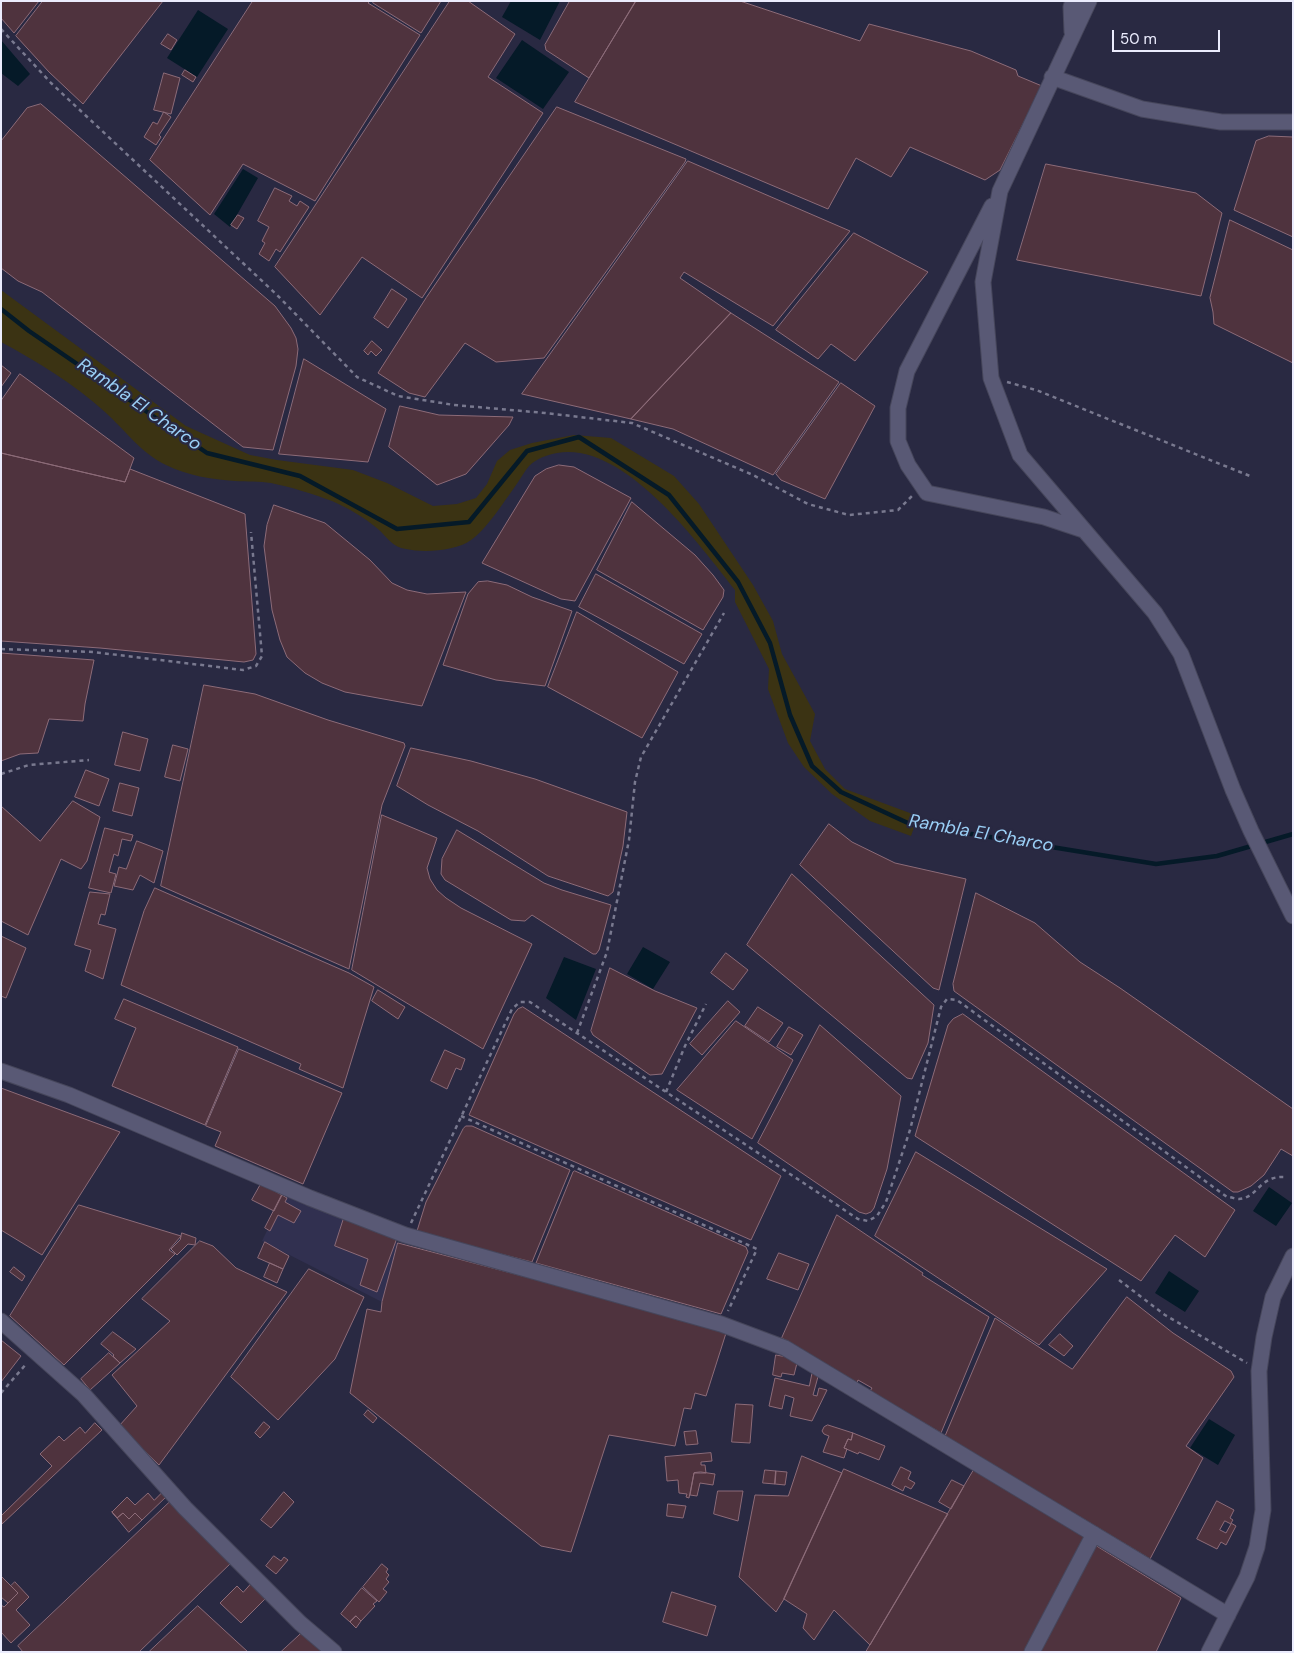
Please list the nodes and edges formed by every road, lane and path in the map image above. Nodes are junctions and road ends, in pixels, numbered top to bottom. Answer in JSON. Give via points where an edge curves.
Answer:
{"nodes":[{"id":1,"x":1074,"y":1,"type":"edge"},
{"id":2,"x":1089,"y":1,"type":"edge"},
{"id":3,"x":1,"y":29,"type":"edge"},
{"id":4,"x":1072,"y":36,"type":"junction"},
{"id":5,"x":1052,"y":77,"type":"junction"},
{"id":6,"x":1293,"y":122,"type":"edge"},
{"id":7,"x":1000,"y":192,"type":"junction"},
{"id":8,"x":991,"y":378,"type":"junction"},
{"id":9,"x":1250,"y":476,"type":"dead end"},
{"id":10,"x":919,"y":481,"type":"junction"},
{"id":11,"x":1083,"y":530,"type":"junction"},
{"id":12,"x":251,"y":532,"type":"dead end"},
{"id":13,"x":724,"y":614,"type":"dead end"},
{"id":14,"x":1,"y":649,"type":"edge"},
{"id":15,"x":89,"y":760,"type":"dead end"},
{"id":16,"x":1,"y":774,"type":"edge"},
{"id":17,"x":1293,"y":916,"type":"edge"},
{"id":18,"x":706,"y":1004,"type":"dead end"},
{"id":19,"x":577,"y":1033,"type":"junction"},
{"id":20,"x":1,"y":1071,"type":"edge"},
{"id":21,"x":666,"y":1092,"type":"junction"},
{"id":22,"x":461,"y":1116,"type":"junction"},
{"id":23,"x":1286,"y":1177,"type":"dead end"},
{"id":24,"x":405,"y":1235,"type":"junction"},
{"id":25,"x":1293,"y":1256,"type":"edge"},
{"id":26,"x":1119,"y":1280,"type":"dead end"},
{"id":27,"x":1,"y":1321,"type":"edge"},
{"id":28,"x":721,"y":1324,"type":"junction"},
{"id":29,"x":36,"y":1352,"type":"junction"},
{"id":30,"x":1259,"y":1371,"type":"junction"},
{"id":31,"x":1,"y":1393,"type":"edge"},
{"id":32,"x":1094,"y":1534,"type":"junction"},
{"id":33,"x":1228,"y":1615,"type":"junction"},
{"id":34,"x":334,"y":1652,"type":"edge"},
{"id":35,"x":1032,"y":1652,"type":"edge"},
{"id":36,"x":1209,"y":1652,"type":"edge"}],
"edges":[{"from":1,"to":4,"type":"street","via":[[1071,7]]},
{"from":2,"to":4,"type":"street"},
{"from":3,"to":10,"type":"path","via":[[51,83],[277,295],[357,377],[398,396],[454,405],[632,423],[753,475],[808,504],[849,515],[898,510],[913,495]]},
{"from":4,"to":5,"type":"street"},
{"from":5,"to":6,"type":"street","via":[[1142,109],[1222,122]]},
{"from":5,"to":7,"type":"street"},
{"from":7,"to":8,"type":"street","via":[[983,282]]},
{"from":7,"to":10,"type":"street","via":[[907,372],[898,408],[898,441]]},
{"from":8,"to":9,"type":"path","via":[[1036,390]]},
{"from":8,"to":11,"type":"street","via":[[1020,455]]},
{"from":10,"to":11,"type":"street","via":[[927,493],[1044,517]]},
{"from":11,"to":17,"type":"street","via":[[1155,613],[1181,654],[1233,790]]},
{"from":12,"to":14,"type":"path","via":[[262,656],[256,666],[243,670],[93,652]]},
{"from":13,"to":19,"type":"path","via":[[641,757],[634,782],[628,840],[607,952]]},
{"from":15,"to":16,"type":"path","via":[[29,765]]},
{"from":18,"to":21,"type":"path"},
{"from":19,"to":21,"type":"path"},
{"from":19,"to":22,"type":"path","via":[[530,1002],[520,1002],[512,1009]]},
{"from":20,"to":24,"type":"street","via":[[69,1095]]},
{"from":21,"to":23,"type":"path","via":[[858,1219],[868,1221],[877,1216],[886,1202],[910,1130],[941,1007],[947,999],[957,1000],[1227,1197],[1239,1199],[1249,1196],[1267,1180],[1276,1176]]},
{"from":22,"to":24,"type":"path"},
{"from":22,"to":28,"type":"path","via":[[757,1250]]},
{"from":24,"to":28,"type":"street"},
{"from":25,"to":30,"type":"street","via":[[1273,1297]]},
{"from":26,"to":30,"type":"path","via":[[1165,1315]]},
{"from":27,"to":29,"type":"street"},
{"from":28,"to":32,"type":"street","via":[[785,1348]]},
{"from":29,"to":31,"type":"path"},
{"from":29,"to":34,"type":"street","via":[[84,1395],[185,1508],[300,1623]]},
{"from":30,"to":33,"type":"street","via":[[1263,1510],[1257,1547],[1247,1577]]},
{"from":32,"to":33,"type":"street"},
{"from":32,"to":35,"type":"street"},
{"from":33,"to":36,"type":"street"}]}
